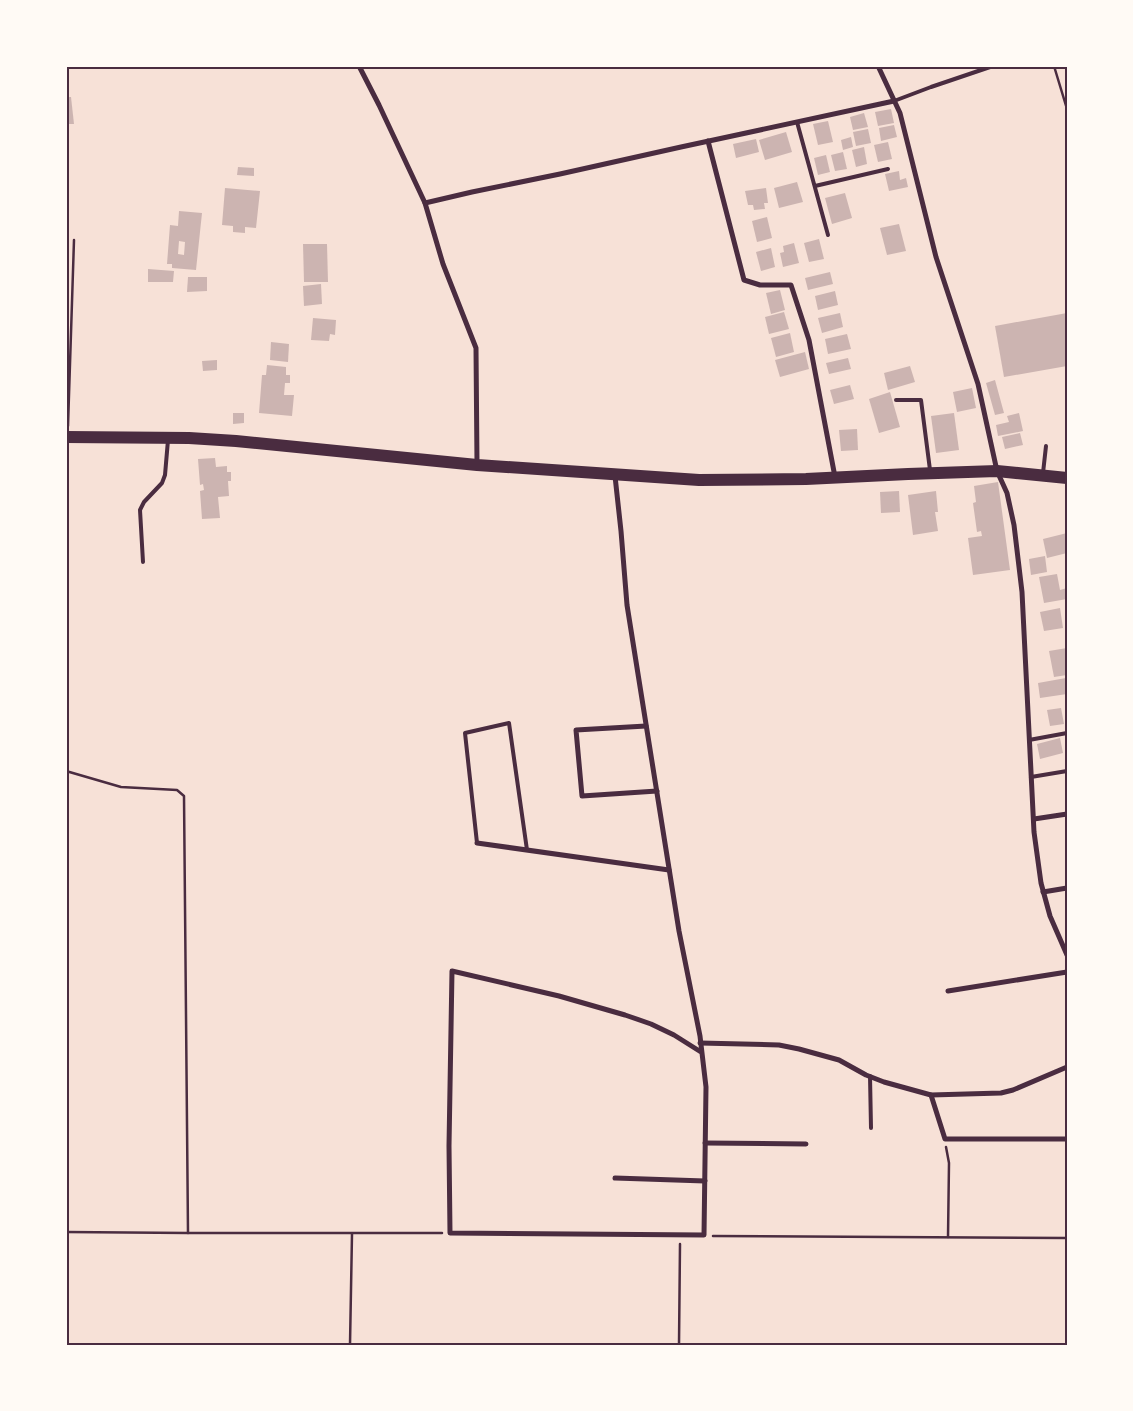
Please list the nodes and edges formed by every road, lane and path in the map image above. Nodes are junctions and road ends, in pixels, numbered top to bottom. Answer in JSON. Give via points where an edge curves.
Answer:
{"nodes":[{"id":1,"x":359,"y":66,"type":"edge"},
{"id":2,"x":878,"y":66,"type":"edge"},
{"id":3,"x":993,"y":66,"type":"edge"},
{"id":4,"x":1054,"y":66,"type":"edge"},
{"id":5,"x":894,"y":101,"type":"junction"},
{"id":6,"x":1067,"y":109,"type":"edge"},
{"id":7,"x":796,"y":122,"type":"junction"},
{"id":8,"x":708,"y":141,"type":"junction"},
{"id":9,"x":888,"y":169,"type":"dead end"},
{"id":10,"x":815,"y":186,"type":"junction"},
{"id":11,"x":425,"y":203,"type":"junction"},
{"id":12,"x":828,"y":235,"type":"dead end"},
{"id":13,"x":74,"y":240,"type":"dead end"},
{"id":14,"x":896,"y":400,"type":"dead end"},
{"id":15,"x":67,"y":437,"type":"edge"},
{"id":16,"x":168,"y":438,"type":"junction"},
{"id":17,"x":1046,"y":446,"type":"dead end"},
{"id":18,"x":477,"y":465,"type":"junction"},
{"id":19,"x":997,"y":472,"type":"junction"},
{"id":20,"x":930,"y":473,"type":"junction"},
{"id":21,"x":615,"y":475,"type":"junction"},
{"id":22,"x":1043,"y":476,"type":"junction"},
{"id":23,"x":835,"y":478,"type":"junction"},
{"id":24,"x":1067,"y":478,"type":"edge"},
{"id":25,"x":143,"y":562,"type":"dead end"},
{"id":26,"x":646,"y":726,"type":"junction"},
{"id":27,"x":1067,"y":732,"type":"edge"},
{"id":28,"x":1030,"y":740,"type":"junction"},
{"id":29,"x":66,"y":771,"type":"edge"},
{"id":30,"x":1067,"y":772,"type":"edge"},
{"id":31,"x":1032,"y":777,"type":"junction"},
{"id":32,"x":656,"y":791,"type":"junction"},
{"id":33,"x":1067,"y":814,"type":"edge"},
{"id":34,"x":1034,"y":819,"type":"junction"},
{"id":35,"x":478,"y":843,"type":"joint"},
{"id":36,"x":527,"y":850,"type":"junction"},
{"id":37,"x":669,"y":870,"type":"junction"},
{"id":38,"x":1067,"y":888,"type":"edge"},
{"id":39,"x":1044,"y":892,"type":"junction"},
{"id":40,"x":1067,"y":955,"type":"edge"},
{"id":41,"x":1067,"y":972,"type":"edge"},
{"id":42,"x":948,"y":991,"type":"dead end"},
{"id":43,"x":700,"y":1043,"type":"junction"},
{"id":44,"x":701,"y":1052,"type":"junction"},
{"id":45,"x":1067,"y":1067,"type":"edge"},
{"id":46,"x":870,"y":1076,"type":"junction"},
{"id":47,"x":931,"y":1095,"type":"junction"},
{"id":48,"x":871,"y":1128,"type":"dead end"},
{"id":49,"x":945,"y":1139,"type":"junction"},
{"id":50,"x":1067,"y":1139,"type":"edge"},
{"id":51,"x":705,"y":1143,"type":"junction"},
{"id":52,"x":806,"y":1144,"type":"dead end"},
{"id":53,"x":615,"y":1178,"type":"dead end"},
{"id":54,"x":705,"y":1181,"type":"junction"},
{"id":55,"x":66,"y":1232,"type":"edge"},
{"id":56,"x":450,"y":1233,"type":"junction"},
{"id":57,"x":188,"y":1234,"type":"junction"},
{"id":58,"x":352,"y":1234,"type":"junction"},
{"id":59,"x":704,"y":1235,"type":"junction"},
{"id":60,"x":680,"y":1236,"type":"junction"},
{"id":61,"x":948,"y":1237,"type":"junction"},
{"id":62,"x":1067,"y":1238,"type":"edge"},
{"id":63,"x":350,"y":1345,"type":"edge"},
{"id":64,"x":679,"y":1345,"type":"edge"}],
"edges":[{"from":1,"to":11,"type":"street"},
{"from":2,"to":5,"type":"street"},
{"from":3,"to":5,"type":"lane"},
{"from":4,"to":6,"type":"path"},
{"from":5,"to":7,"type":"street"},
{"from":5,"to":19,"type":"street","via":[[900,113],[936,257],[978,384]]},
{"from":7,"to":8,"type":"street"},
{"from":7,"to":10,"type":"lane"},
{"from":8,"to":11,"type":"street"},
{"from":8,"to":23,"type":"street","via":[[744,280],[760,285],[792,285],[809,340]]},
{"from":9,"to":10,"type":"lane"},
{"from":10,"to":12,"type":"lane"},
{"from":11,"to":18,"type":"street","via":[[443,264],[476,348]]},
{"from":13,"to":15,"type":"path"},
{"from":14,"to":20,"type":"lane","via":[[921,400]]},
{"from":15,"to":16,"type":"main road"},
{"from":16,"to":18,"type":"main road","via":[[236,441]]},
{"from":16,"to":25,"type":"lane","via":[[162,483],[140,510]]},
{"from":17,"to":22,"type":"lane"},
{"from":18,"to":21,"type":"main road"},
{"from":19,"to":20,"type":"main road"},
{"from":19,"to":22,"type":"main road"},
{"from":19,"to":28,"type":"street","via":[[1007,493],[1014,525],[1022,592]]},
{"from":20,"to":23,"type":"main road"},
{"from":21,"to":23,"type":"main road","via":[[699,480]]},
{"from":21,"to":26,"type":"street","via":[[627,605]]},
{"from":22,"to":24,"type":"main road"},
{"from":26,"to":32,"type":"street"},
{"from":26,"to":32,"type":"street","via":[[576,730],[582,796]]},
{"from":27,"to":28,"type":"lane"},
{"from":28,"to":31,"type":"street"},
{"from":29,"to":57,"type":"path","via":[[121,787],[176,790],[184,796]]},
{"from":30,"to":31,"type":"lane"},
{"from":31,"to":34,"type":"street"},
{"from":32,"to":37,"type":"street"},
{"from":33,"to":34,"type":"street"},
{"from":34,"to":39,"type":"street"},
{"from":35,"to":36,"type":"street"},
{"from":35,"to":36,"type":"lane","via":[[465,733],[509,723]]},
{"from":36,"to":37,"type":"street"},
{"from":37,"to":43,"type":"street"},
{"from":38,"to":39,"type":"street"},
{"from":39,"to":40,"type":"street","via":[[1050,916]]},
{"from":41,"to":42,"type":"street"},
{"from":43,"to":44,"type":"street"},
{"from":43,"to":46,"type":"street","via":[[779,1045],[839,1060]]},
{"from":44,"to":51,"type":"street","via":[[706,1087]]},
{"from":44,"to":56,"type":"street","via":[[674,1035],[625,1015],[452,971]]},
{"from":45,"to":47,"type":"street","via":[[1001,1093]]},
{"from":46,"to":47,"type":"street"},
{"from":46,"to":48,"type":"lane"},
{"from":47,"to":49,"type":"street"},
{"from":49,"to":50,"type":"street"},
{"from":49,"to":61,"type":"path","via":[[949,1163]]},
{"from":51,"to":52,"type":"street"},
{"from":51,"to":54,"type":"street"},
{"from":53,"to":54,"type":"street"},
{"from":54,"to":59,"type":"street"},
{"from":55,"to":57,"type":"path"},
{"from":56,"to":58,"type":"path"},
{"from":56,"to":60,"type":"street"},
{"from":57,"to":58,"type":"path"},
{"from":58,"to":63,"type":"path"},
{"from":59,"to":60,"type":"street"},
{"from":59,"to":61,"type":"path"},
{"from":60,"to":64,"type":"path"},
{"from":61,"to":62,"type":"path"}]}
